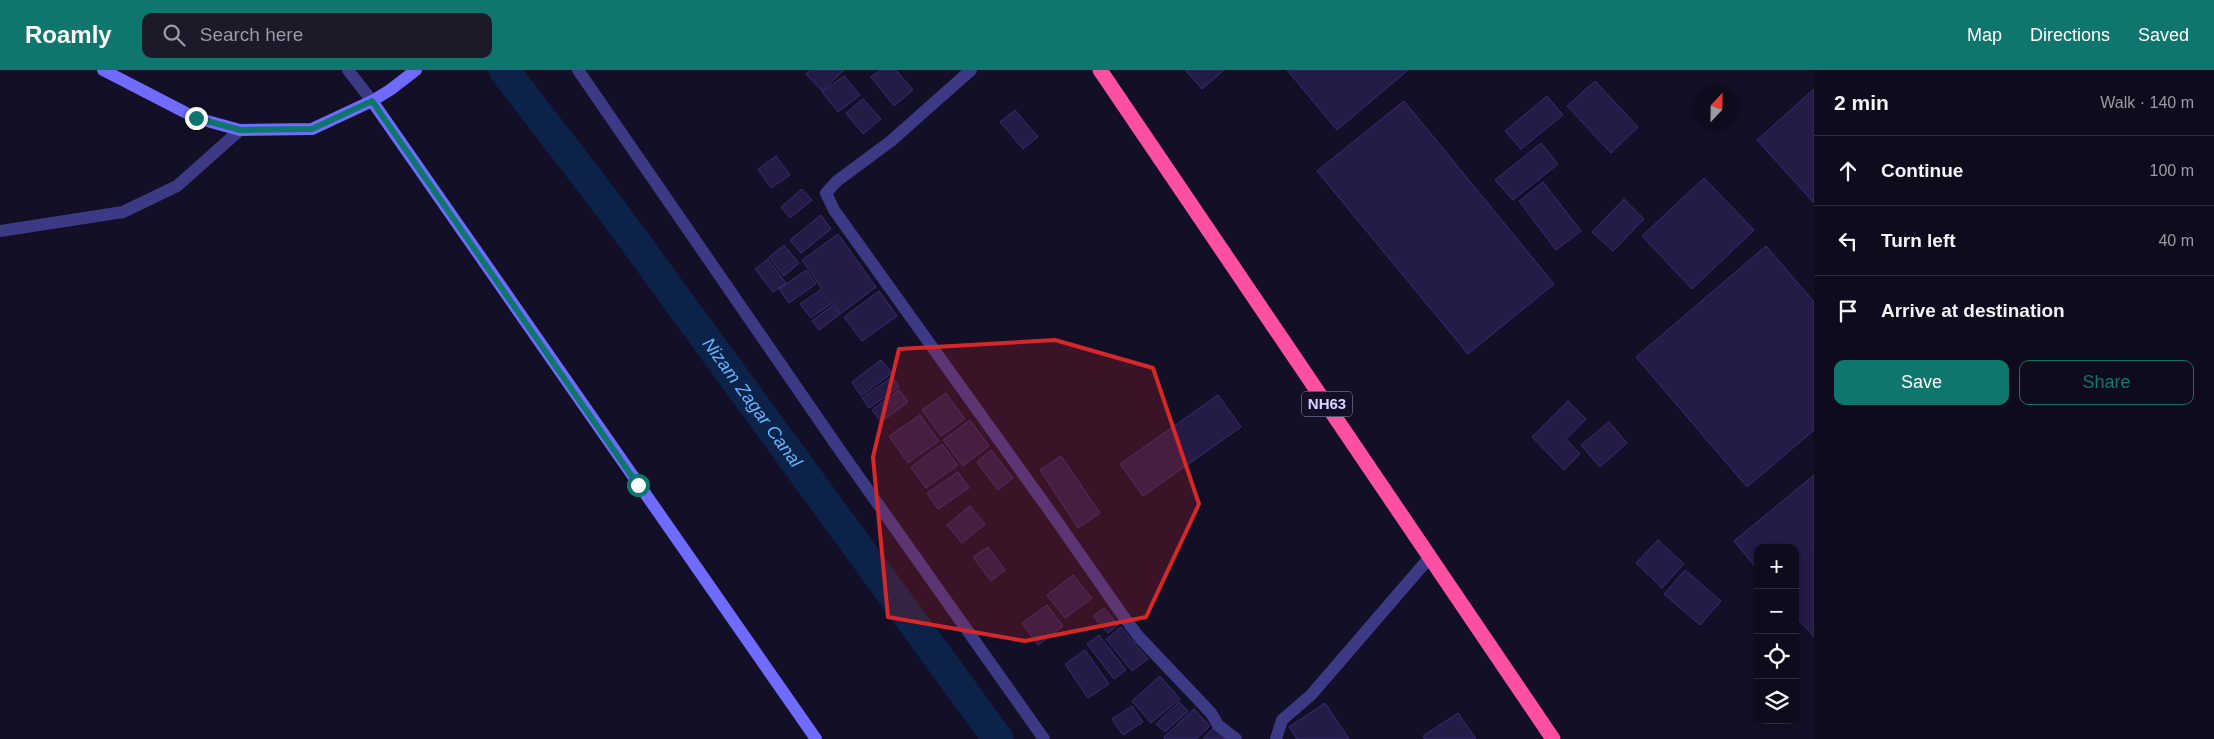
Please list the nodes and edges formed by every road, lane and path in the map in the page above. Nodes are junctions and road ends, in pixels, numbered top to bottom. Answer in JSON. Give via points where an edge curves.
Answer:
{"nodes":[{"id":1,"x":103,"y":70,"type":"edge"},
{"id":2,"x":348,"y":70,"type":"edge"},
{"id":3,"x":416,"y":70,"type":"edge"},
{"id":4,"x":578,"y":70,"type":"edge"},
{"id":5,"x":971,"y":70,"type":"edge"},
{"id":6,"x":1100,"y":70,"type":"edge"},
{"id":7,"x":372,"y":101,"type":"junction"},
{"id":8,"x":240,"y":130,"type":"junction"},
{"id":9,"x":0,"y":232,"type":"edge"},
{"id":10,"x":1430,"y":557,"type":"junction"},
{"id":11,"x":816,"y":739,"type":"edge"},
{"id":12,"x":1044,"y":739,"type":"edge"},
{"id":13,"x":1236,"y":739,"type":"edge"},
{"id":14,"x":1276,"y":739,"type":"edge"},
{"id":15,"x":1553,"y":739,"type":"edge"}],
"edges":[{"from":1,"to":8,"type":"street","via":[[196,118]]},
{"from":2,"to":7,"type":"street"},
{"from":3,"to":7,"type":"street"},
{"from":4,"to":12,"type":"street"},
{"from":5,"to":13,"type":"street","via":[[826,193],[834,210],[1139,637],[1218,724]]},
{"from":6,"to":10,"type":"highway","number":"NH63"},
{"from":7,"to":8,"type":"street","via":[[312,129]]},
{"from":7,"to":11,"type":"street"},
{"from":8,"to":9,"type":"street","via":[[177,186],[123,212]]},
{"from":10,"to":14,"type":"street","via":[[1311,696],[1282,720]]},
{"from":10,"to":15,"type":"highway","number":"NH63"}]}
